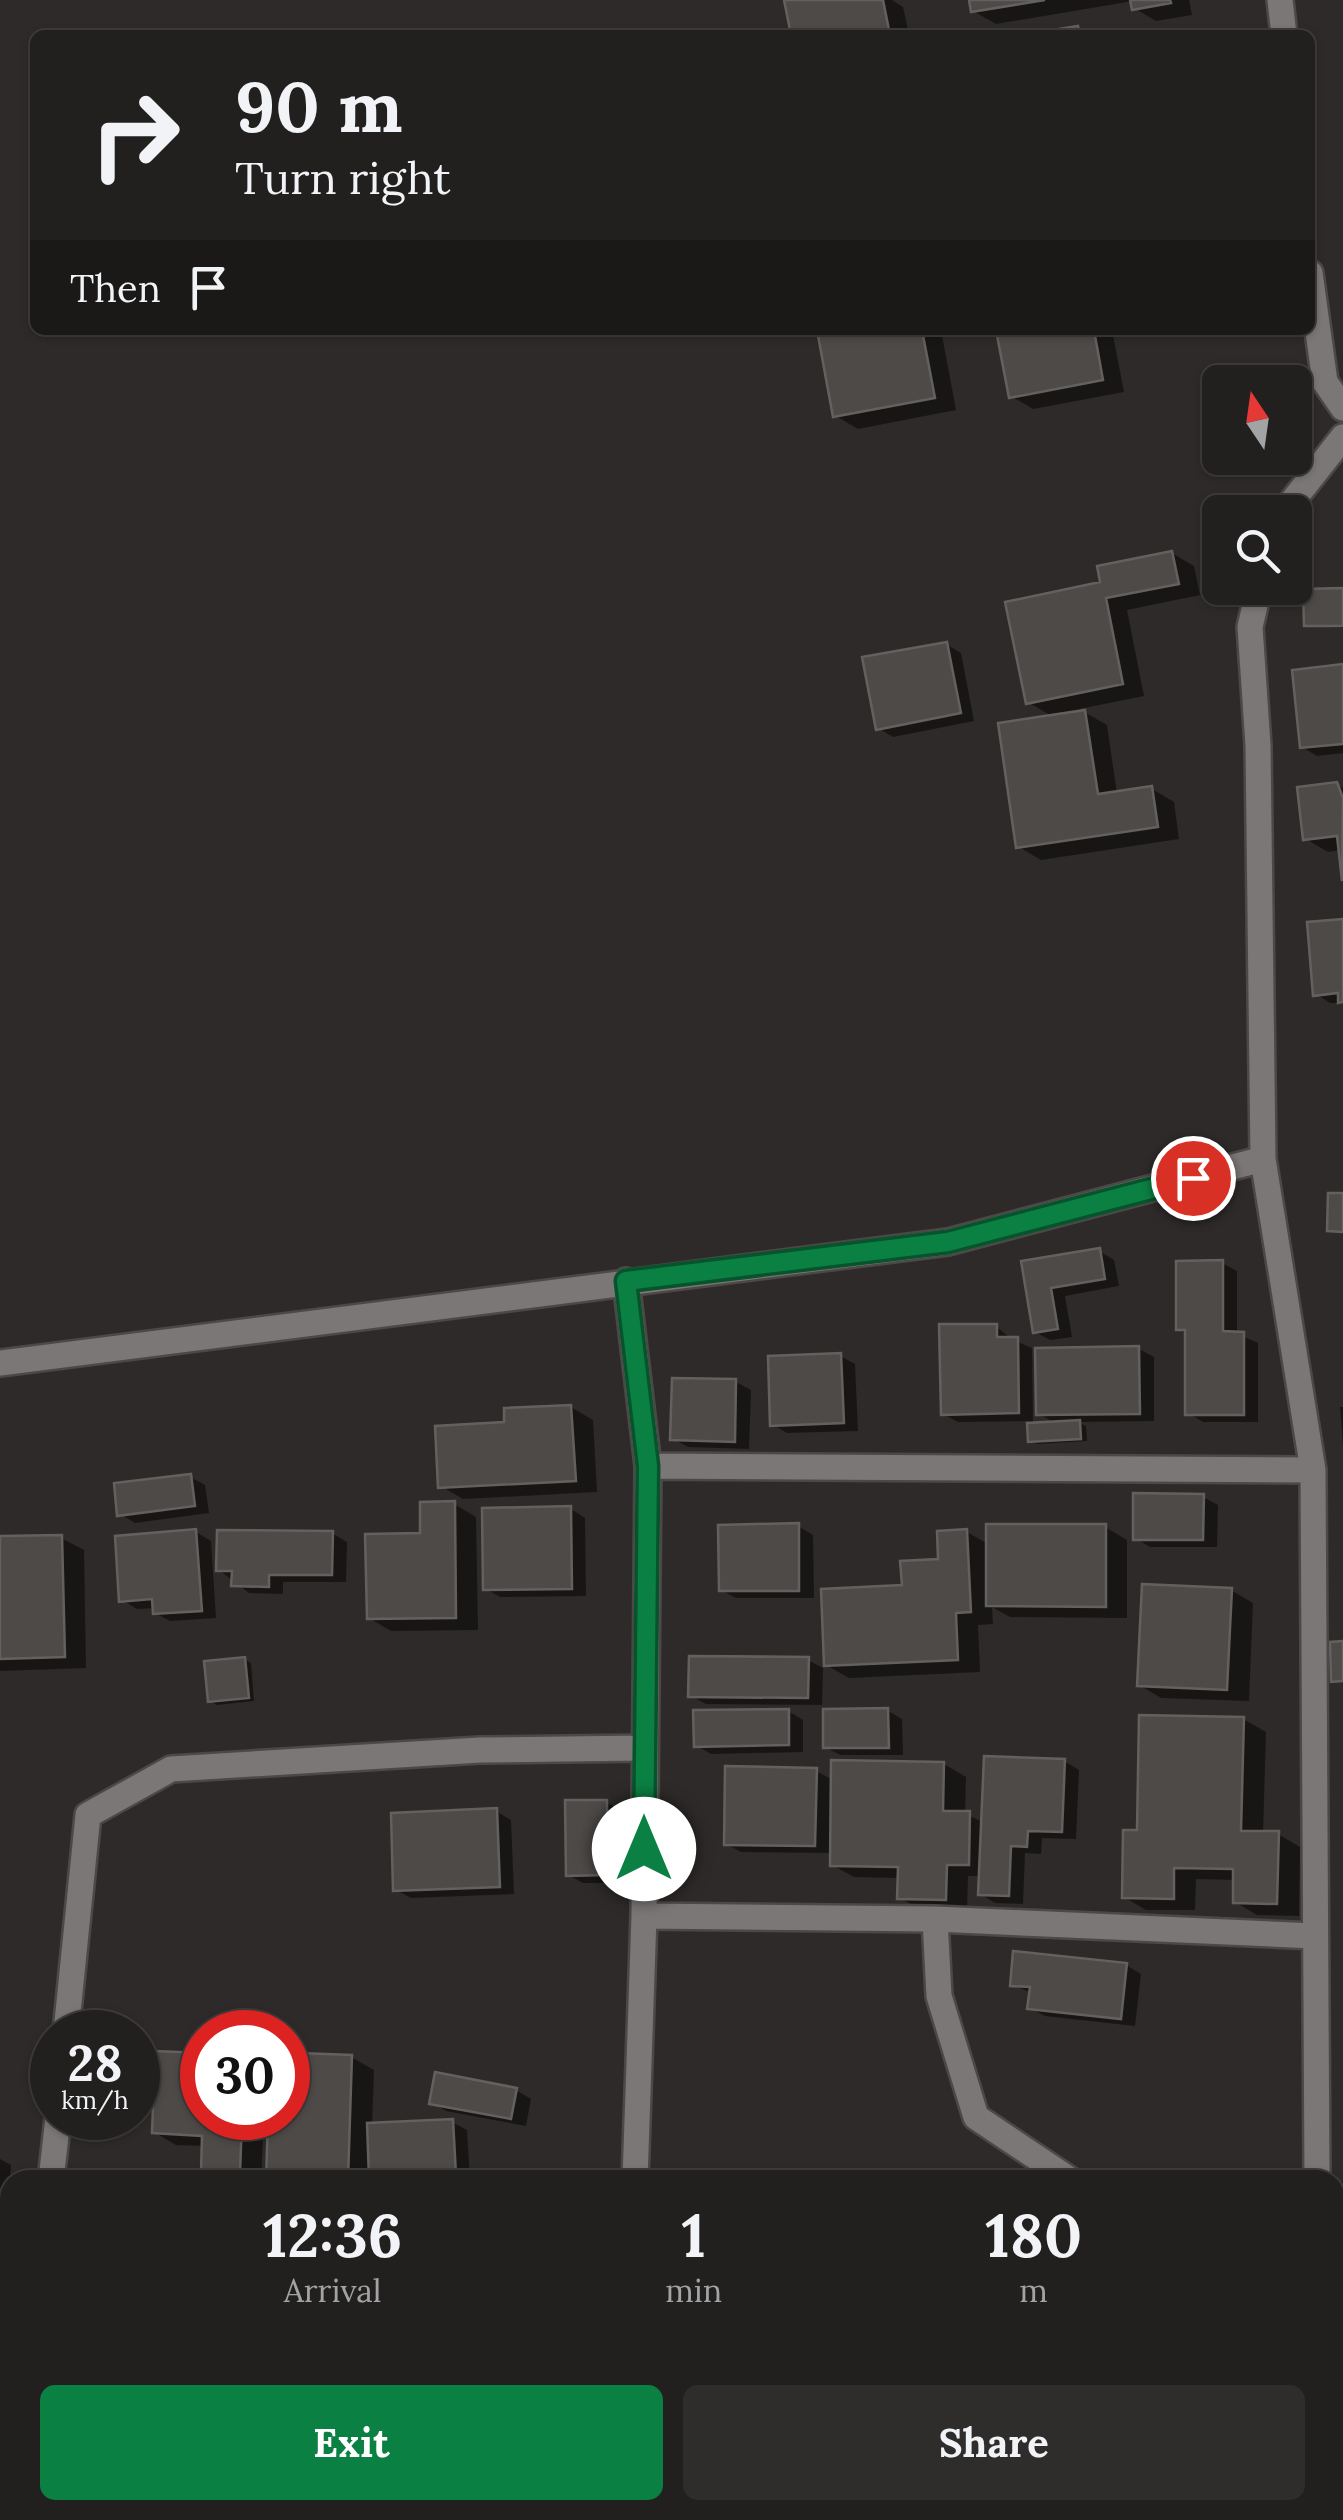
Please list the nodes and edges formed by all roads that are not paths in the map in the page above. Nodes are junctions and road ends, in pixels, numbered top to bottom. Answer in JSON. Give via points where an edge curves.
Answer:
{"nodes":[{"id":1,"x":1280,"y":0,"type":"edge"},
{"id":2,"x":1283,"y":30,"type":"edge"},
{"id":3,"x":1315,"y":313,"type":"edge"},
{"id":4,"x":1343,"y":408,"type":"edge"},
{"id":5,"x":1343,"y":437,"type":"edge"},
{"id":6,"x":1297,"y":495,"type":"edge"},
{"id":7,"x":1255,"y":605,"type":"edge"},
{"id":8,"x":1262,"y":1159,"type":"junction"},
{"id":9,"x":626,"y":1281,"type":"junction"},
{"id":10,"x":0,"y":1363,"type":"edge"},
{"id":11,"x":648,"y":1466,"type":"junction"},
{"id":12,"x":1313,"y":1470,"type":"junction"},
{"id":13,"x":643,"y":1748,"type":"junction"},
{"id":14,"x":644,"y":1916,"type":"junction"},
{"id":15,"x":935,"y":1919,"type":"junction"},
{"id":16,"x":1316,"y":1936,"type":"junction"},
{"id":17,"x":68,"y":2010,"type":"edge"},
{"id":18,"x":56,"y":2140,"type":"edge"},
{"id":19,"x":52,"y":2170,"type":"edge"},
{"id":20,"x":635,"y":2170,"type":"edge"},
{"id":21,"x":1055,"y":2170,"type":"edge"},
{"id":22,"x":1317,"y":2170,"type":"edge"}],
"edges":[{"from":1,"to":2,"type":"street"},
{"from":3,"to":4,"type":"street","via":[[1324,382]]},
{"from":5,"to":6,"type":"street"},
{"from":7,"to":8,"type":"street","via":[[1250,627],[1258,744]]},
{"from":8,"to":9,"type":"street","via":[[948,1242]]},
{"from":8,"to":12,"type":"street"},
{"from":9,"to":10,"type":"street"},
{"from":9,"to":11,"type":"street"},
{"from":11,"to":12,"type":"street"},
{"from":11,"to":13,"type":"street"},
{"from":12,"to":16,"type":"street"},
{"from":13,"to":14,"type":"street"},
{"from":13,"to":17,"type":"street","via":[[480,1750],[171,1769],[88,1814]]},
{"from":14,"to":15,"type":"street"},
{"from":14,"to":20,"type":"street"},
{"from":15,"to":16,"type":"street"},
{"from":15,"to":21,"type":"street","via":[[939,1996],[976,2117]]},
{"from":16,"to":22,"type":"street"},
{"from":18,"to":19,"type":"street"}]}
